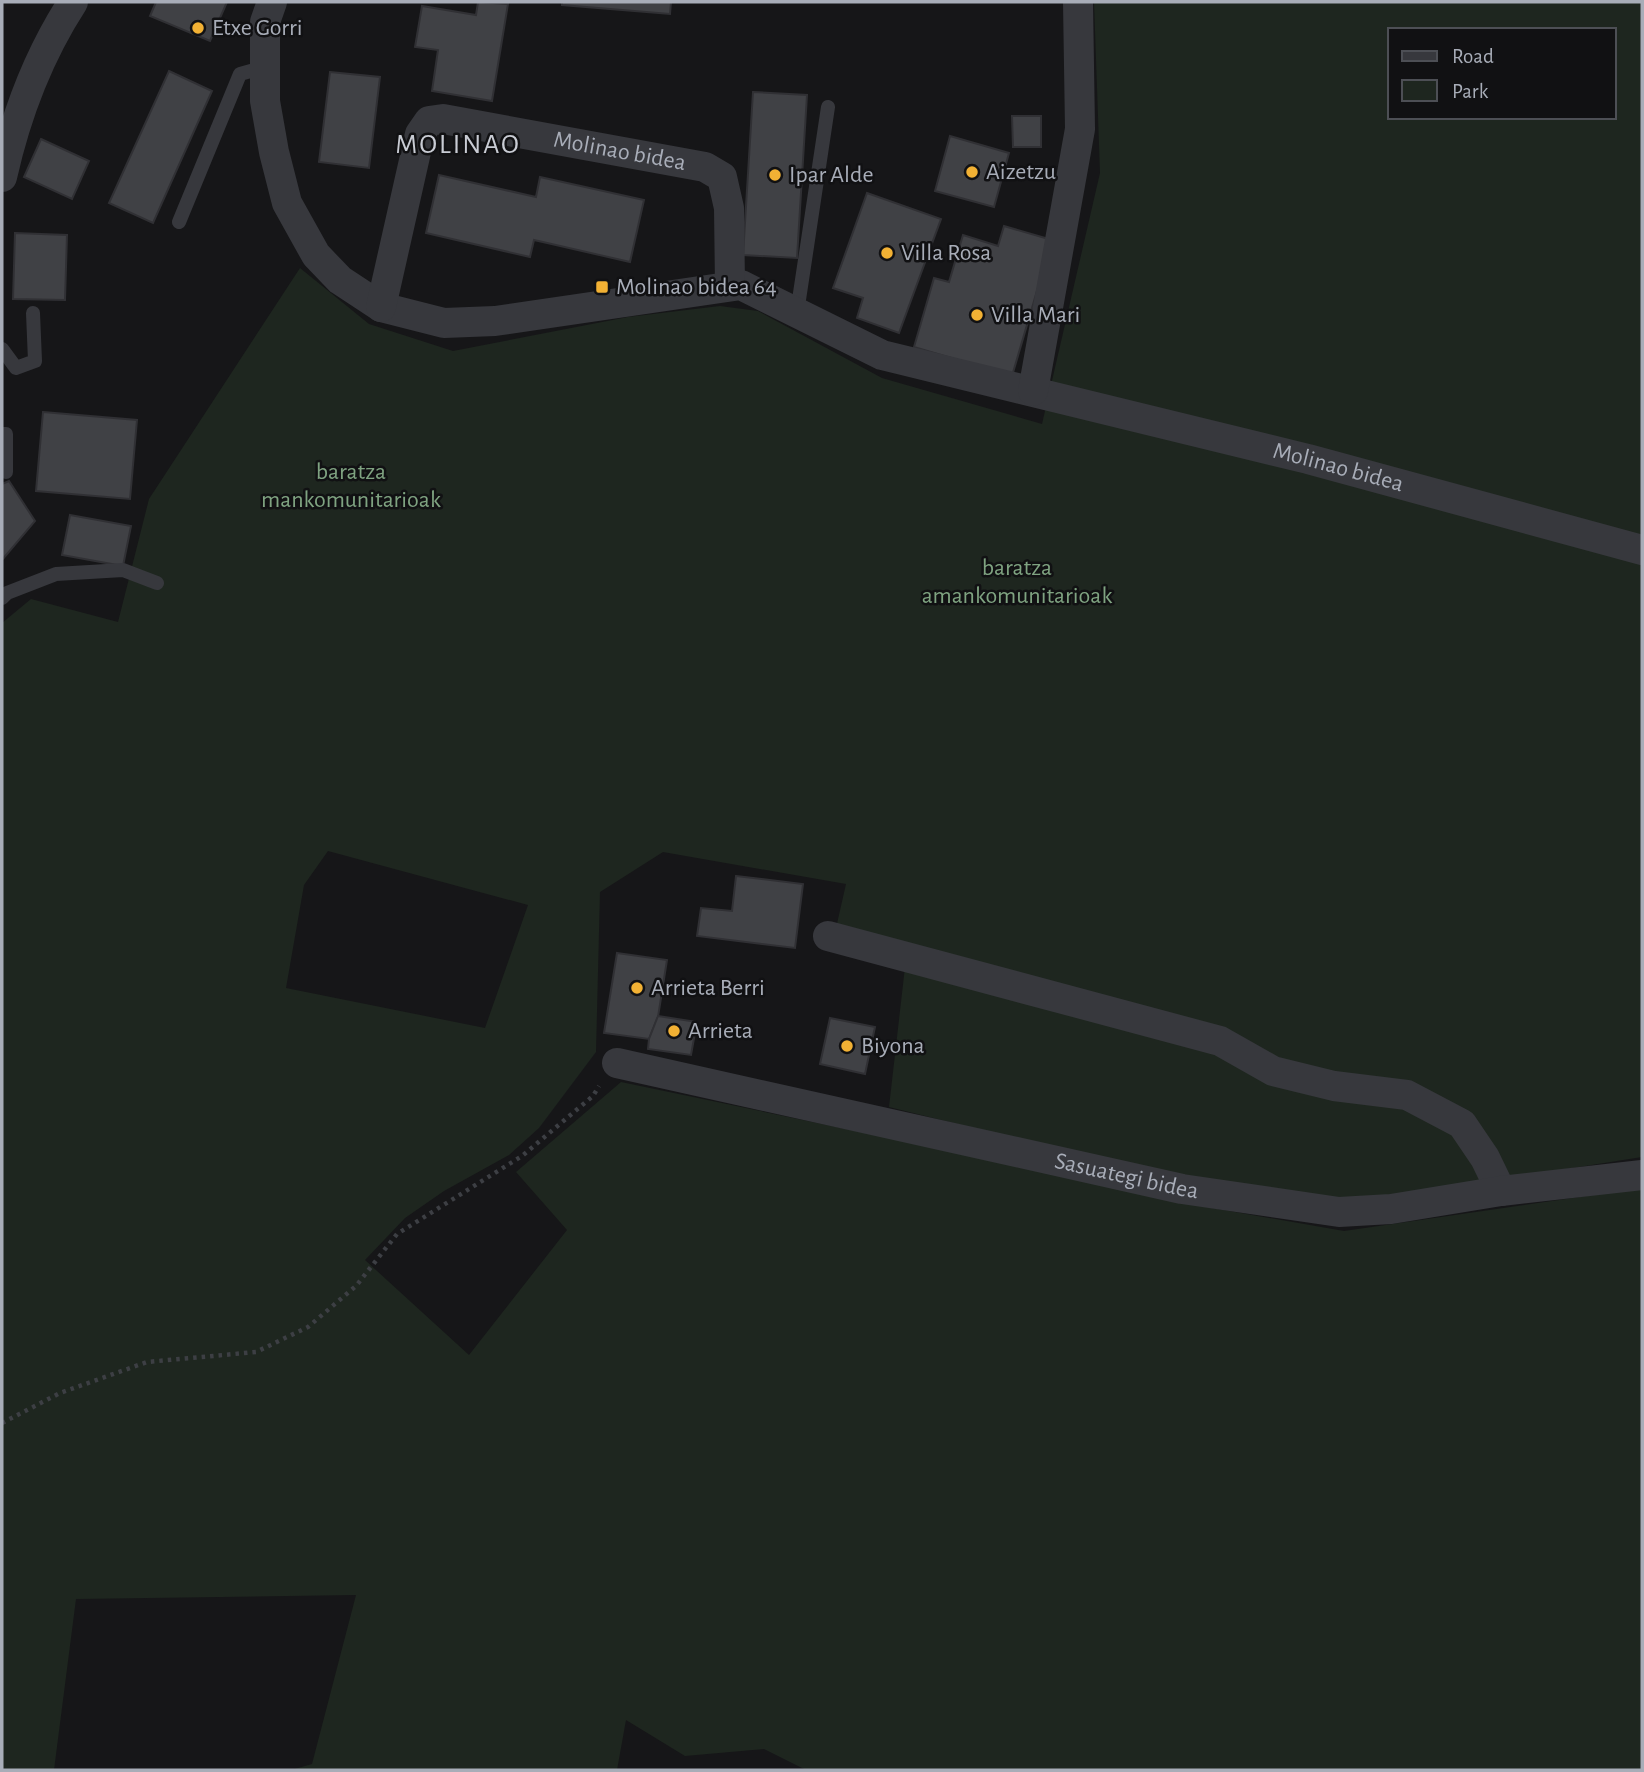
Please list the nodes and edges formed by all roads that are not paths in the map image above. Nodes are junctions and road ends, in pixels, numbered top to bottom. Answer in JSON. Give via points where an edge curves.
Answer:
{"nodes":[{"id":1,"x":73,"y":2,"type":"edge"},
{"id":2,"x":272,"y":2,"type":"edge"},
{"id":3,"x":1078,"y":2,"type":"edge"},
{"id":4,"x":265,"y":67,"type":"junction"},
{"id":5,"x":828,"y":107,"type":"dead end"},
{"id":6,"x":2,"y":177,"type":"edge"},
{"id":7,"x":180,"y":222,"type":"dead end"},
{"id":8,"x":730,"y":286,"type":"junction"},
{"id":9,"x":381,"y":307,"type":"junction"},
{"id":10,"x":33,"y":313,"type":"dead end"},
{"id":11,"x":797,"y":313,"type":"junction"},
{"id":12,"x":2,"y":349,"type":"edge"},
{"id":13,"x":1033,"y":391,"type":"junction"},
{"id":14,"x":2,"y":433,"type":"edge"},
{"id":15,"x":6,"y":472,"type":"dead end"},
{"id":16,"x":1642,"y":550,"type":"edge"},
{"id":17,"x":158,"y":583,"type":"dead end"},
{"id":18,"x":2,"y":598,"type":"edge"},
{"id":19,"x":828,"y":936,"type":"dead end"},
{"id":20,"x":617,"y":1063,"type":"road end"},
{"id":21,"x":1642,"y":1175,"type":"edge"},
{"id":22,"x":1501,"y":1191,"type":"junction"}],
"edges":[{"from":1,"to":6,"type":"street","via":[[37,63]]},
{"from":2,"to":4,"type":"street","name":"Molinao bidea","via":[[265,22]]},
{"from":3,"to":13,"type":"street","via":[[1080,129]]},
{"from":4,"to":7,"type":"lane","via":[[240,74]]},
{"from":4,"to":9,"type":"street","name":"Molinao bidea","via":[[265,101],[287,203],[316,255],[340,280]]},
{"from":5,"to":11,"type":"lane"},
{"from":8,"to":9,"type":"street","name":"Molinao bidea","via":[[495,321],[444,323]]},
{"from":8,"to":9,"type":"street","name":"Molinao bidea","via":[[729,208],[722,177],[705,167],[443,119],[429,121],[420,134]]},
{"from":8,"to":11,"type":"street","name":"Molinao bidea","via":[[741,285]]},
{"from":10,"to":12,"type":"lane","via":[[35,361],[16,368]]},
{"from":11,"to":13,"type":"street","name":"Molinao bidea","via":[[882,355]]},
{"from":13,"to":16,"type":"street","name":"Molinao bidea","via":[[1308,459]]},
{"from":14,"to":15,"type":"lane","via":[[6,434]]},
{"from":17,"to":18,"type":"lane","via":[[123,570],[56,574]]},
{"from":19,"to":22,"type":"street","via":[[1220,1041],[1273,1071],[1334,1086],[1407,1095],[1462,1124]]},
{"from":20,"to":22,"type":"street","name":"Sasuategi bidea","via":[[1182,1189],[1339,1212],[1391,1209]]},
{"from":21,"to":22,"type":"street","name":"Sasuategi bidea"}]}
